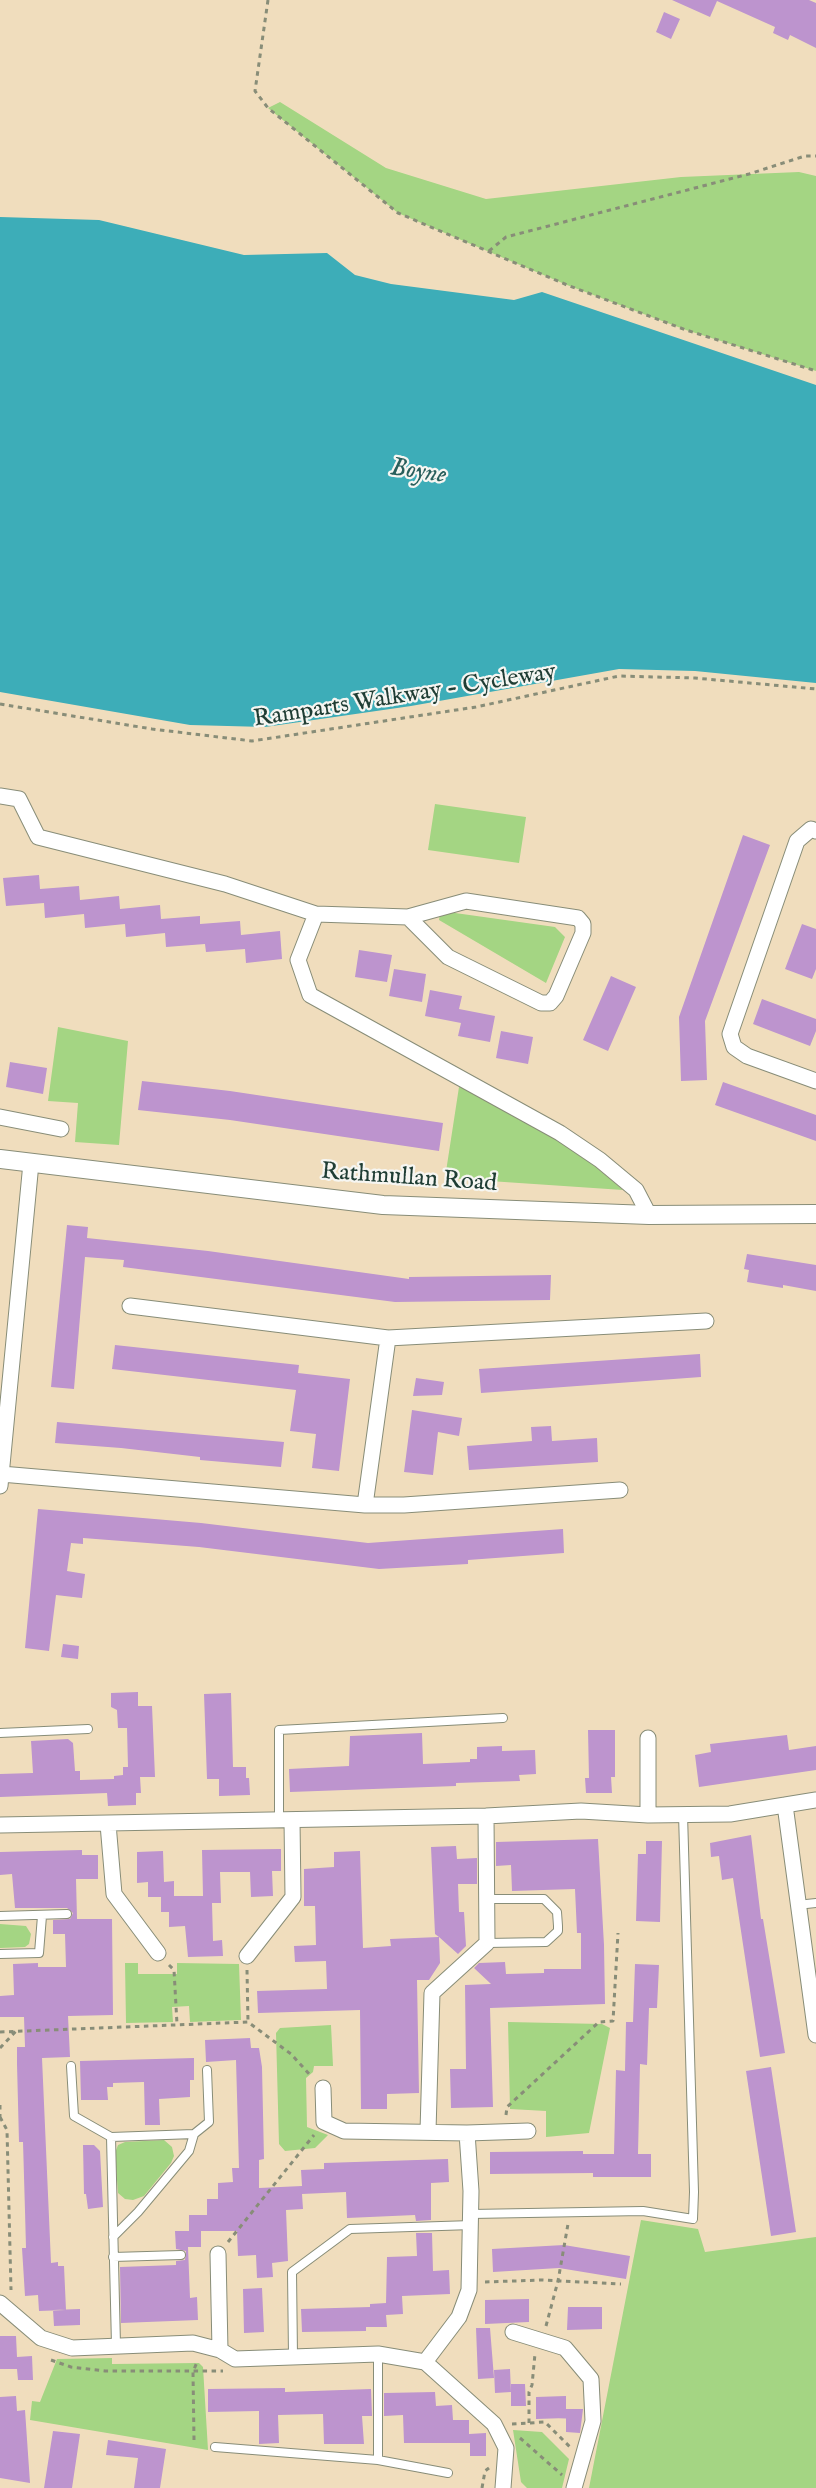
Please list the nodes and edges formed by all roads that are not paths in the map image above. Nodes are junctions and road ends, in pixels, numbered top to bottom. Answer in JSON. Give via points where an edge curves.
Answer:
{"nodes":[{"id":1,"x":0,"y":796,"type":"edge"},
{"id":2,"x":816,"y":831,"type":"edge"},
{"id":3,"x":316,"y":914,"type":"junction"},
{"id":4,"x":408,"y":916,"type":"junction"},
{"id":5,"x":816,"y":1080,"type":"edge"},
{"id":6,"x":0,"y":1117,"type":"edge"},
{"id":7,"x":61,"y":1129,"type":"dead end"},
{"id":8,"x":0,"y":1159,"type":"edge"},
{"id":9,"x":31,"y":1162,"type":"junction"},
{"id":10,"x":816,"y":1214,"type":"edge"},
{"id":11,"x":649,"y":1215,"type":"junction"},
{"id":12,"x":130,"y":1306,"type":"dead end"},
{"id":13,"x":706,"y":1321,"type":"dead end"},
{"id":14,"x":388,"y":1338,"type":"junction"},
{"id":15,"x":1,"y":1480,"type":"edge"},
{"id":16,"x":620,"y":1490,"type":"dead end"},
{"id":17,"x":365,"y":1505,"type":"junction"},
{"id":18,"x":503,"y":1718,"type":"dead end"},
{"id":19,"x":88,"y":1729,"type":"dead end"},
{"id":20,"x":0,"y":1732,"type":"edge"},
{"id":21,"x":648,"y":1738,"type":"dead end"},
{"id":22,"x":816,"y":1800,"type":"edge"},
{"id":23,"x":784,"y":1805,"type":"junction"},
{"id":24,"x":683,"y":1814,"type":"junction"},
{"id":25,"x":648,"y":1815,"type":"junction"},
{"id":26,"x":486,"y":1816,"type":"junction"},
{"id":27,"x":286,"y":1820,"type":"junction"},
{"id":28,"x":108,"y":1824,"type":"junction"},
{"id":29,"x":0,"y":1825,"type":"edge"},
{"id":30,"x":487,"y":1899,"type":"junction"},
{"id":31,"x":816,"y":1903,"type":"edge"},
{"id":32,"x":797,"y":1905,"type":"junction"},
{"id":33,"x":67,"y":1914,"type":"dead end"},
{"id":34,"x":0,"y":1916,"type":"edge"},
{"id":35,"x":42,"y":1916,"type":"junction"},
{"id":36,"x":487,"y":1942,"type":"junction"},
{"id":37,"x":158,"y":1953,"type":"road end"},
{"id":38,"x":0,"y":1954,"type":"edge"},
{"id":39,"x":247,"y":1956,"type":"road end"},
{"id":40,"x":815,"y":2012,"type":"edge"},
{"id":41,"x":816,"y":2035,"type":"edge"},
{"id":42,"x":71,"y":2066,"type":"dead end"},
{"id":43,"x":207,"y":2070,"type":"dead end"},
{"id":44,"x":323,"y":2088,"type":"road end"},
{"id":45,"x":429,"y":2131,"type":"junction"},
{"id":46,"x":528,"y":2131,"type":"dead end"},
{"id":47,"x":467,"y":2133,"type":"junction"},
{"id":48,"x":194,"y":2134,"type":"junction"},
{"id":49,"x":111,"y":2137,"type":"junction"},
{"id":50,"x":472,"y":2219,"type":"junction"},
{"id":51,"x":113,"y":2237,"type":"junction"},
{"id":52,"x":218,"y":2254,"type":"road end"},
{"id":53,"x":181,"y":2255,"type":"dead end"},
{"id":54,"x":113,"y":2257,"type":"junction"},
{"id":55,"x":6,"y":2298,"type":"edge"},
{"id":56,"x":513,"y":2332,"type":"dead end"},
{"id":57,"x":116,"y":2344,"type":"junction"},
{"id":58,"x":220,"y":2350,"type":"junction"},
{"id":59,"x":378,"y":2354,"type":"junction"},
{"id":60,"x":293,"y":2356,"type":"junction"},
{"id":61,"x":425,"y":2362,"type":"junction"},
{"id":62,"x":215,"y":2446,"type":"dead end"},
{"id":63,"x":378,"y":2460,"type":"junction"},
{"id":64,"x":448,"y":2473,"type":"dead end"},
{"id":65,"x":574,"y":2487,"type":"edge"},
{"id":66,"x":503,"y":2488,"type":"edge"}],
"edges":[{"from":1,"to":3,"type":"street","via":[[19,799],[38,837],[225,884]]},
{"from":2,"to":5,"type":"street","via":[[812,829],[797,841],[730,1034],[734,1047],[747,1056]]},
{"from":3,"to":4,"type":"street"},
{"from":3,"to":11,"type":"street","via":[[298,960],[310,995],[560,1133],[636,1190]]},
{"from":4,"to":4,"type":"street","via":[[466,901],[578,918],[584,933],[556,996],[550,1003],[541,1003],[448,957]]},
{"from":6,"to":7,"type":"street"},
{"from":8,"to":9,"type":"street","name":"Rathmullan Road"},
{"from":9,"to":11,"type":"street","name":"Rathmullan Road","via":[[383,1205]]},
{"from":9,"to":15,"type":"street"},
{"from":10,"to":11,"type":"street","name":"Rathmullan Road"},
{"from":12,"to":14,"type":"street"},
{"from":13,"to":14,"type":"street"},
{"from":14,"to":17,"type":"street"},
{"from":15,"to":17,"type":"street"},
{"from":16,"to":17,"type":"street"},
{"from":18,"to":27,"type":"lane","via":[[279,1730]]},
{"from":19,"to":20,"type":"lane"},
{"from":21,"to":25,"type":"street"},
{"from":22,"to":23,"type":"street"},
{"from":23,"to":24,"type":"street","via":[[730,1814]]},
{"from":23,"to":32,"type":"street"},
{"from":24,"to":25,"type":"street"},
{"from":24,"to":50,"type":"lane","via":[[693,2219],[643,2211]]},
{"from":25,"to":26,"type":"street","via":[[581,1811]]},
{"from":26,"to":27,"type":"street"},
{"from":26,"to":30,"type":"street"},
{"from":27,"to":28,"type":"street"},
{"from":27,"to":39,"type":"street","via":[[293,1897]]},
{"from":28,"to":29,"type":"street"},
{"from":28,"to":37,"type":"street","via":[[114,1894]]},
{"from":30,"to":36,"type":"street"},
{"from":30,"to":36,"type":"lane","via":[[544,1899],[557,1912],[558,1926],[546,1942]]},
{"from":31,"to":32,"type":"lane"},
{"from":32,"to":40,"type":"street"},
{"from":33,"to":35,"type":"lane"},
{"from":34,"to":35,"type":"lane"},
{"from":35,"to":38,"type":"lane","via":[[39,1953]]},
{"from":36,"to":45,"type":"street","via":[[432,1993]]},
{"from":40,"to":41,"type":"street"},
{"from":42,"to":49,"type":"lane","via":[[74,2116]]},
{"from":43,"to":48,"type":"lane","via":[[209,2122]]},
{"from":44,"to":45,"type":"street","via":[[324,2122],[344,2131]]},
{"from":45,"to":47,"type":"street"},
{"from":46,"to":47,"type":"street"},
{"from":47,"to":50,"type":"street"},
{"from":48,"to":49,"type":"lane"},
{"from":48,"to":51,"type":"lane","via":[[189,2151]]},
{"from":49,"to":51,"type":"lane"},
{"from":50,"to":60,"type":"lane","via":[[350,2229],[292,2272]]},
{"from":50,"to":61,"type":"street","via":[[470,2283],[459,2317]]},
{"from":51,"to":54,"type":"lane"},
{"from":52,"to":58,"type":"street"},
{"from":53,"to":54,"type":"lane"},
{"from":54,"to":57,"type":"lane"},
{"from":55,"to":57,"type":"street","via":[[41,2338],[72,2348]]},
{"from":56,"to":65,"type":"street","via":[[566,2348],[591,2379],[593,2421]]},
{"from":57,"to":58,"type":"street","via":[[193,2343]]},
{"from":58,"to":60,"type":"street","via":[[235,2359]]},
{"from":59,"to":60,"type":"street"},
{"from":59,"to":61,"type":"street"},
{"from":59,"to":63,"type":"lane"},
{"from":61,"to":66,"type":"street","via":[[495,2424],[506,2448]]},
{"from":62,"to":63,"type":"lane"},
{"from":63,"to":64,"type":"lane"}]}
